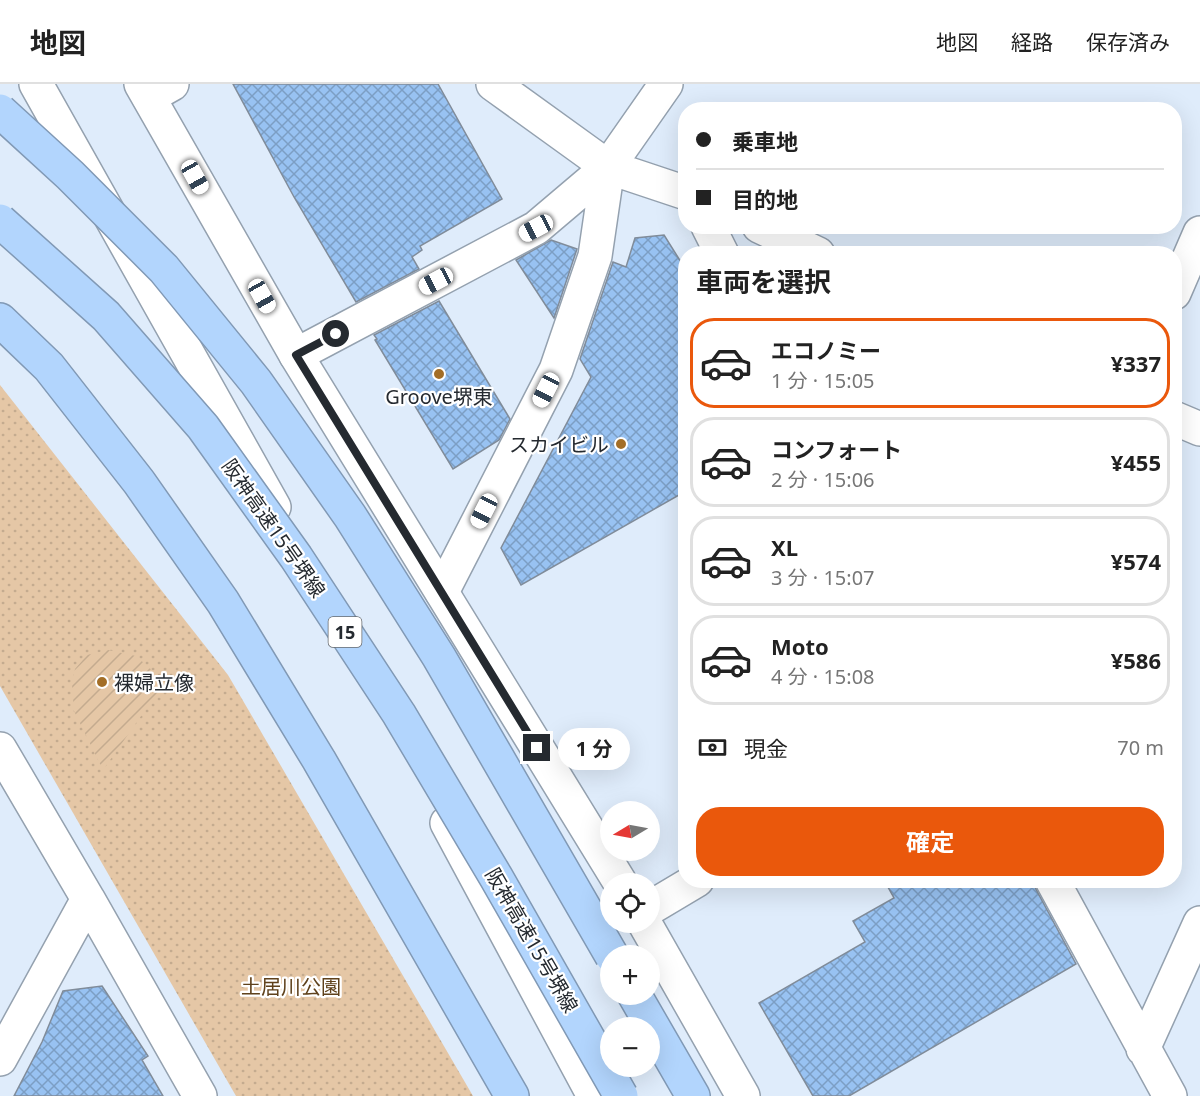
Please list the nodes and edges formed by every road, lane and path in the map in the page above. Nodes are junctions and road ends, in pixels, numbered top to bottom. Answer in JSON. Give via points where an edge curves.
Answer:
{"nodes":[{"id":1,"x":36,"y":84,"type":"edge"},
{"id":2,"x":493,"y":84,"type":"edge"},
{"id":3,"x":666,"y":84,"type":"edge"},
{"id":4,"x":154,"y":88,"type":"edge"},
{"id":5,"x":0,"y":111,"type":"edge"},
{"id":6,"x":608,"y":167,"type":"junction"},
{"id":7,"x":678,"y":190,"type":"edge"},
{"id":8,"x":0,"y":221,"type":"edge"},
{"id":9,"x":1200,"y":232,"type":"edge"},
{"id":10,"x":776,"y":234,"type":"edge"},
{"id":11,"x":801,"y":246,"type":"edge"},
{"id":12,"x":1182,"y":274,"type":"edge"},
{"id":13,"x":0,"y":320,"type":"edge"},
{"id":14,"x":296,"y":355,"type":"junction"},
{"id":15,"x":1182,"y":421,"type":"edge"},
{"id":16,"x":1200,"y":429,"type":"edge"},
{"id":17,"x":442,"y":592,"type":"junction"},
{"id":18,"x":0,"y":749,"type":"edge"},
{"id":19,"x":614,"y":873,"type":"edge"},
{"id":20,"x":684,"y":888,"type":"edge"},
{"id":21,"x":1056,"y":888,"type":"edge"},
{"id":22,"x":88,"y":899,"type":"junction"},
{"id":23,"x":660,"y":902,"type":"edge"},
{"id":24,"x":1200,"y":923,"type":"edge"},
{"id":25,"x":650,"y":933,"type":"edge"},
{"id":26,"x":606,"y":945,"type":"edge"},
{"id":27,"x":640,"y":1005,"type":"edge"},
{"id":28,"x":1143,"y":1049,"type":"junction"},
{"id":29,"x":0,"y":1059,"type":"edge"},
{"id":30,"x":201,"y":1096,"type":"edge"},
{"id":31,"x":512,"y":1096,"type":"edge"},
{"id":32,"x":594,"y":1096,"type":"edge"},
{"id":33,"x":621,"y":1096,"type":"edge"},
{"id":34,"x":693,"y":1096,"type":"edge"},
{"id":35,"x":743,"y":1096,"type":"edge"},
{"id":36,"x":1170,"y":1096,"type":"edge"}],
"edges":[{"from":1,"to":32,"type":"street","via":[[351,645]]},
{"from":2,"to":6,"type":"street"},
{"from":3,"to":6,"type":"street"},
{"from":4,"to":14,"type":"street"},
{"from":5,"to":26,"type":"highway","bridge":true,"via":[[164,269],[256,382],[350,516],[439,657]]},
{"from":6,"to":7,"type":"street"},
{"from":6,"to":14,"type":"street","via":[[536,228]]},
{"from":6,"to":17,"type":"street","via":[[596,256],[556,370]]},
{"from":8,"to":33,"type":"highway","name":"阪神高速15号堺線","number":"15","bridge":true,"via":[[106,316],[202,428],[296,557],[399,714]]},
{"from":9,"to":12,"type":"street"},
{"from":10,"to":11,"type":"street"},
{"from":13,"to":31,"type":"highway","via":[[56,376],[139,482],[223,602],[319,760]]},
{"from":14,"to":17,"type":"street"},
{"from":15,"to":16,"type":"street"},
{"from":17,"to":19,"type":"street"},
{"from":18,"to":22,"type":"street"},
{"from":20,"to":23,"type":"street"},
{"from":21,"to":28,"type":"street"},
{"from":22,"to":29,"type":"street"},
{"from":22,"to":30,"type":"street"},
{"from":24,"to":28,"type":"street"},
{"from":25,"to":35,"type":"street"},
{"from":27,"to":34,"type":"highway"},
{"from":28,"to":36,"type":"street"}]}
